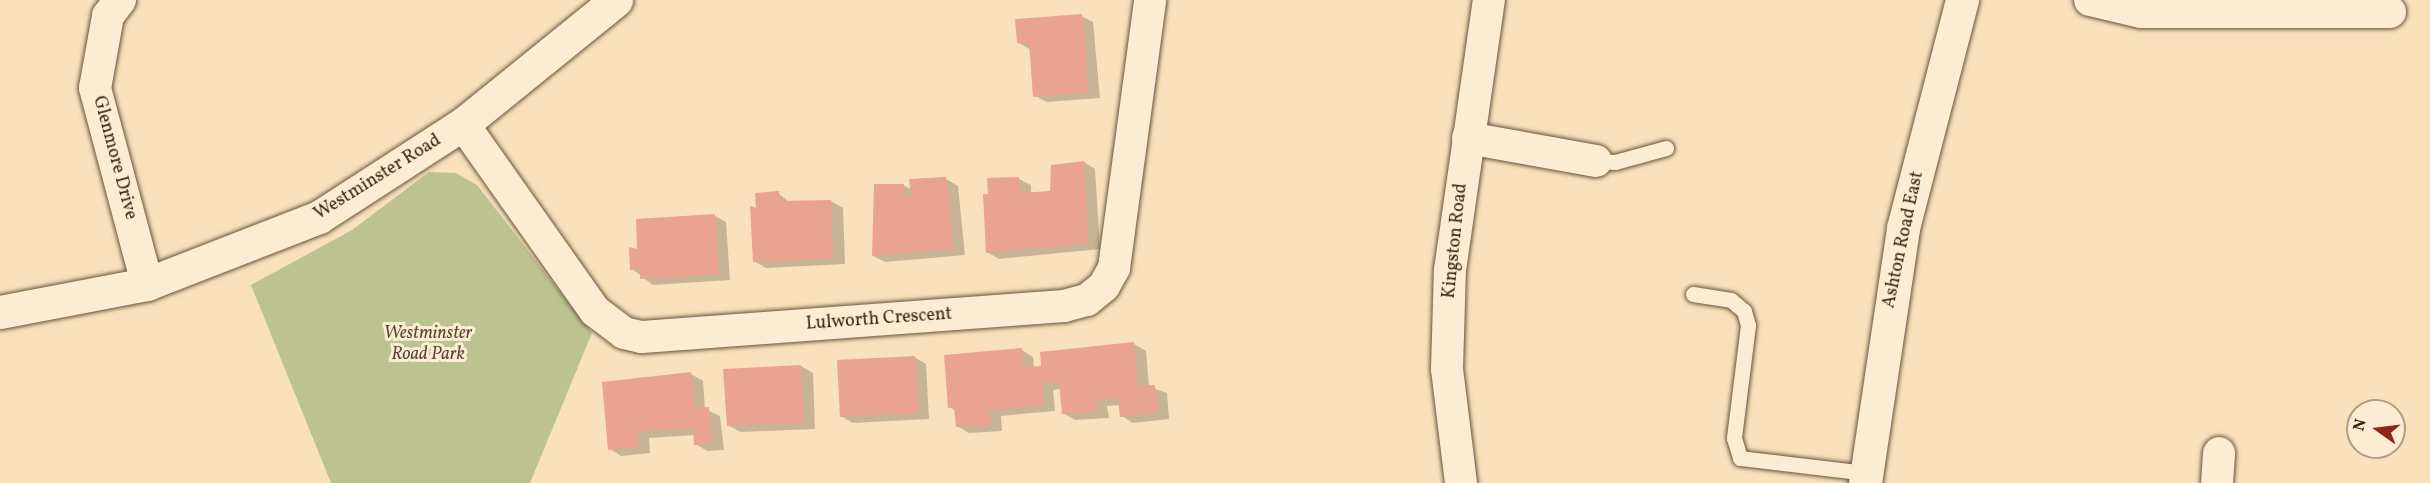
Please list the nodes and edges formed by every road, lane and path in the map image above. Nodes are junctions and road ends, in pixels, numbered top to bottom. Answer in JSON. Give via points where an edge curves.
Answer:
{"nodes":[{"id":1,"x":120,"y":0,"type":"edge"},
{"id":2,"x":616,"y":0,"type":"edge"},
{"id":3,"x":1150,"y":0,"type":"edge"},
{"id":4,"x":1488,"y":0,"type":"edge"},
{"id":5,"x":1962,"y":0,"type":"edge"},
{"id":6,"x":2090,"y":0,"type":"edge"},
{"id":7,"x":2190,"y":6,"type":"edge"},
{"id":8,"x":2390,"y":12,"type":"dead end"},
{"id":9,"x":463,"y":124,"type":"junction"},
{"id":10,"x":1468,"y":138,"type":"junction"},
{"id":11,"x":1666,"y":148,"type":"dead end"},
{"id":12,"x":1596,"y":160,"type":"joint"},
{"id":13,"x":147,"y":284,"type":"junction"},
{"id":14,"x":1693,"y":294,"type":"dead end"},
{"id":15,"x":0,"y":312,"type":"edge"},
{"id":16,"x":1865,"y":478,"type":"edge"},
{"id":17,"x":1461,"y":483,"type":"edge"}],
"edges":[{"from":1,"to":13,"type":"street","name":"Glenmore Drive","via":[[108,16],[95,88]]},
{"from":2,"to":9,"type":"street","name":"Westminster Road"},
{"from":3,"to":9,"type":"street","name":"Lulworth Crescent","via":[[1114,268],[1104,286],[1087,300],[1064,306],[642,337],[624,333],[595,311]]},
{"from":4,"to":10,"type":"street","name":"Kingston Road"},
{"from":5,"to":16,"type":"street","name":"Ashton Road East","via":[[1903,228]]},
{"from":6,"to":7,"type":"street","via":[[2141,12]]},
{"from":7,"to":8,"type":"street"},
{"from":9,"to":13,"type":"street","name":"Westminster Road","via":[[319,217]]},
{"from":10,"to":12,"type":"street"},
{"from":10,"to":17,"type":"street","name":"Kingston Road","via":[[1449,292],[1448,369]]},
{"from":11,"to":12,"type":"lane","via":[[1615,162]]},
{"from":13,"to":15,"type":"street","name":"Westminster Road"},
{"from":14,"to":16,"type":"lane","via":[[1731,300],[1744,311],[1748,325],[1734,438],[1740,458]]}]}
